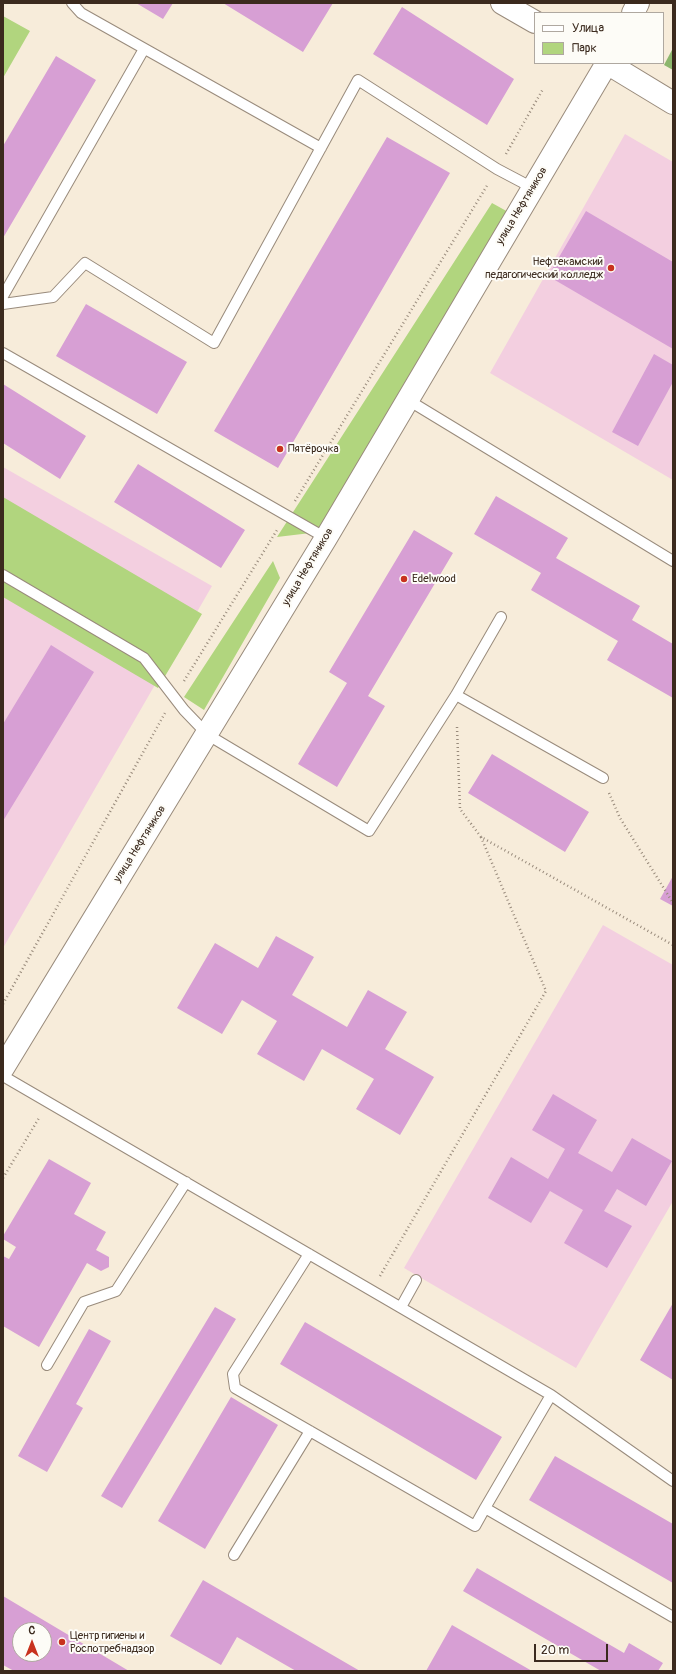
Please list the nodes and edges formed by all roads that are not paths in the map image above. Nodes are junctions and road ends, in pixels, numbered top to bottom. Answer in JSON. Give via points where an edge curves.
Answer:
{"nodes":[{"id":1,"x":72,"y":3,"type":"edge"},
{"id":2,"x":502,"y":3,"type":"edge"},
{"id":3,"x":638,"y":3,"type":"edge"},
{"id":4,"x":634,"y":12,"type":"edge"},
{"id":5,"x":534,"y":21,"type":"edge"},
{"id":6,"x":144,"y":49,"type":"junction"},
{"id":7,"x":606,"y":64,"type":"edge"},
{"id":8,"x":609,"y":64,"type":"edge"},
{"id":9,"x":673,"y":103,"type":"edge"},
{"id":10,"x":321,"y":148,"type":"junction"},
{"id":11,"x":533,"y":188,"type":"junction"},
{"id":12,"x":3,"y":296,"type":"edge"},
{"id":13,"x":3,"y":304,"type":"edge"},
{"id":14,"x":3,"y":353,"type":"edge"},
{"id":15,"x":408,"y":400,"type":"junction"},
{"id":16,"x":326,"y":538,"type":"junction"},
{"id":17,"x":673,"y":561,"type":"edge"},
{"id":18,"x":3,"y":575,"type":"edge"},
{"id":19,"x":501,"y":617,"type":"dead end"},
{"id":20,"x":456,"y":695,"type":"junction"},
{"id":21,"x":208,"y":735,"type":"junction"},
{"id":22,"x":603,"y":778,"type":"road end"},
{"id":23,"x":3,"y":1068,"type":"edge"},
{"id":24,"x":3,"y":1076,"type":"edge"},
{"id":25,"x":186,"y":1182,"type":"junction"},
{"id":26,"x":309,"y":1254,"type":"junction"},
{"id":27,"x":416,"y":1280,"type":"dead end"},
{"id":28,"x":401,"y":1307,"type":"junction"},
{"id":29,"x":47,"y":1365,"type":"dead end"},
{"id":30,"x":551,"y":1395,"type":"junction"},
{"id":31,"x":310,"y":1431,"type":"junction"},
{"id":32,"x":673,"y":1480,"type":"edge"},
{"id":33,"x":485,"y":1508,"type":"junction"},
{"id":34,"x":234,"y":1555,"type":"dead end"},
{"id":35,"x":673,"y":1616,"type":"edge"}],
"edges":[{"from":1,"to":6,"type":"lane","via":[[81,13]]},
{"from":2,"to":5,"type":"main road"},
{"from":3,"to":4,"type":"main road"},
{"from":6,"to":10,"type":"lane"},
{"from":6,"to":12,"type":"lane"},
{"from":7,"to":11,"type":"main road","name":"улица Нефтяников"},
{"from":8,"to":9,"type":"main road"},
{"from":10,"to":11,"type":"lane","via":[[358,80],[497,169]]},
{"from":10,"to":13,"type":"lane","via":[[214,343],[85,263],[53,297]]},
{"from":11,"to":15,"type":"main road","name":"улица Нефтяников"},
{"from":14,"to":16,"type":"lane"},
{"from":15,"to":16,"type":"main road","name":"улица Нефтяников"},
{"from":15,"to":17,"type":"lane"},
{"from":16,"to":21,"type":"main road","name":"улица Нефтяников"},
{"from":18,"to":21,"type":"lane","via":[[144,658],[174,698]]},
{"from":19,"to":20,"type":"lane"},
{"from":20,"to":21,"type":"lane","via":[[368,831]]},
{"from":20,"to":22,"type":"lane"},
{"from":21,"to":23,"type":"main road","name":"улица Нефтяников"},
{"from":24,"to":25,"type":"lane"},
{"from":25,"to":26,"type":"lane"},
{"from":25,"to":29,"type":"lane","via":[[116,1291],[84,1302]]},
{"from":26,"to":28,"type":"lane"},
{"from":26,"to":31,"type":"lane","via":[[233,1374],[235,1388]]},
{"from":27,"to":28,"type":"lane"},
{"from":28,"to":30,"type":"lane"},
{"from":30,"to":32,"type":"lane"},
{"from":30,"to":33,"type":"lane"},
{"from":31,"to":33,"type":"lane","via":[[475,1526]]},
{"from":31,"to":34,"type":"lane"},
{"from":33,"to":35,"type":"lane"}]}
